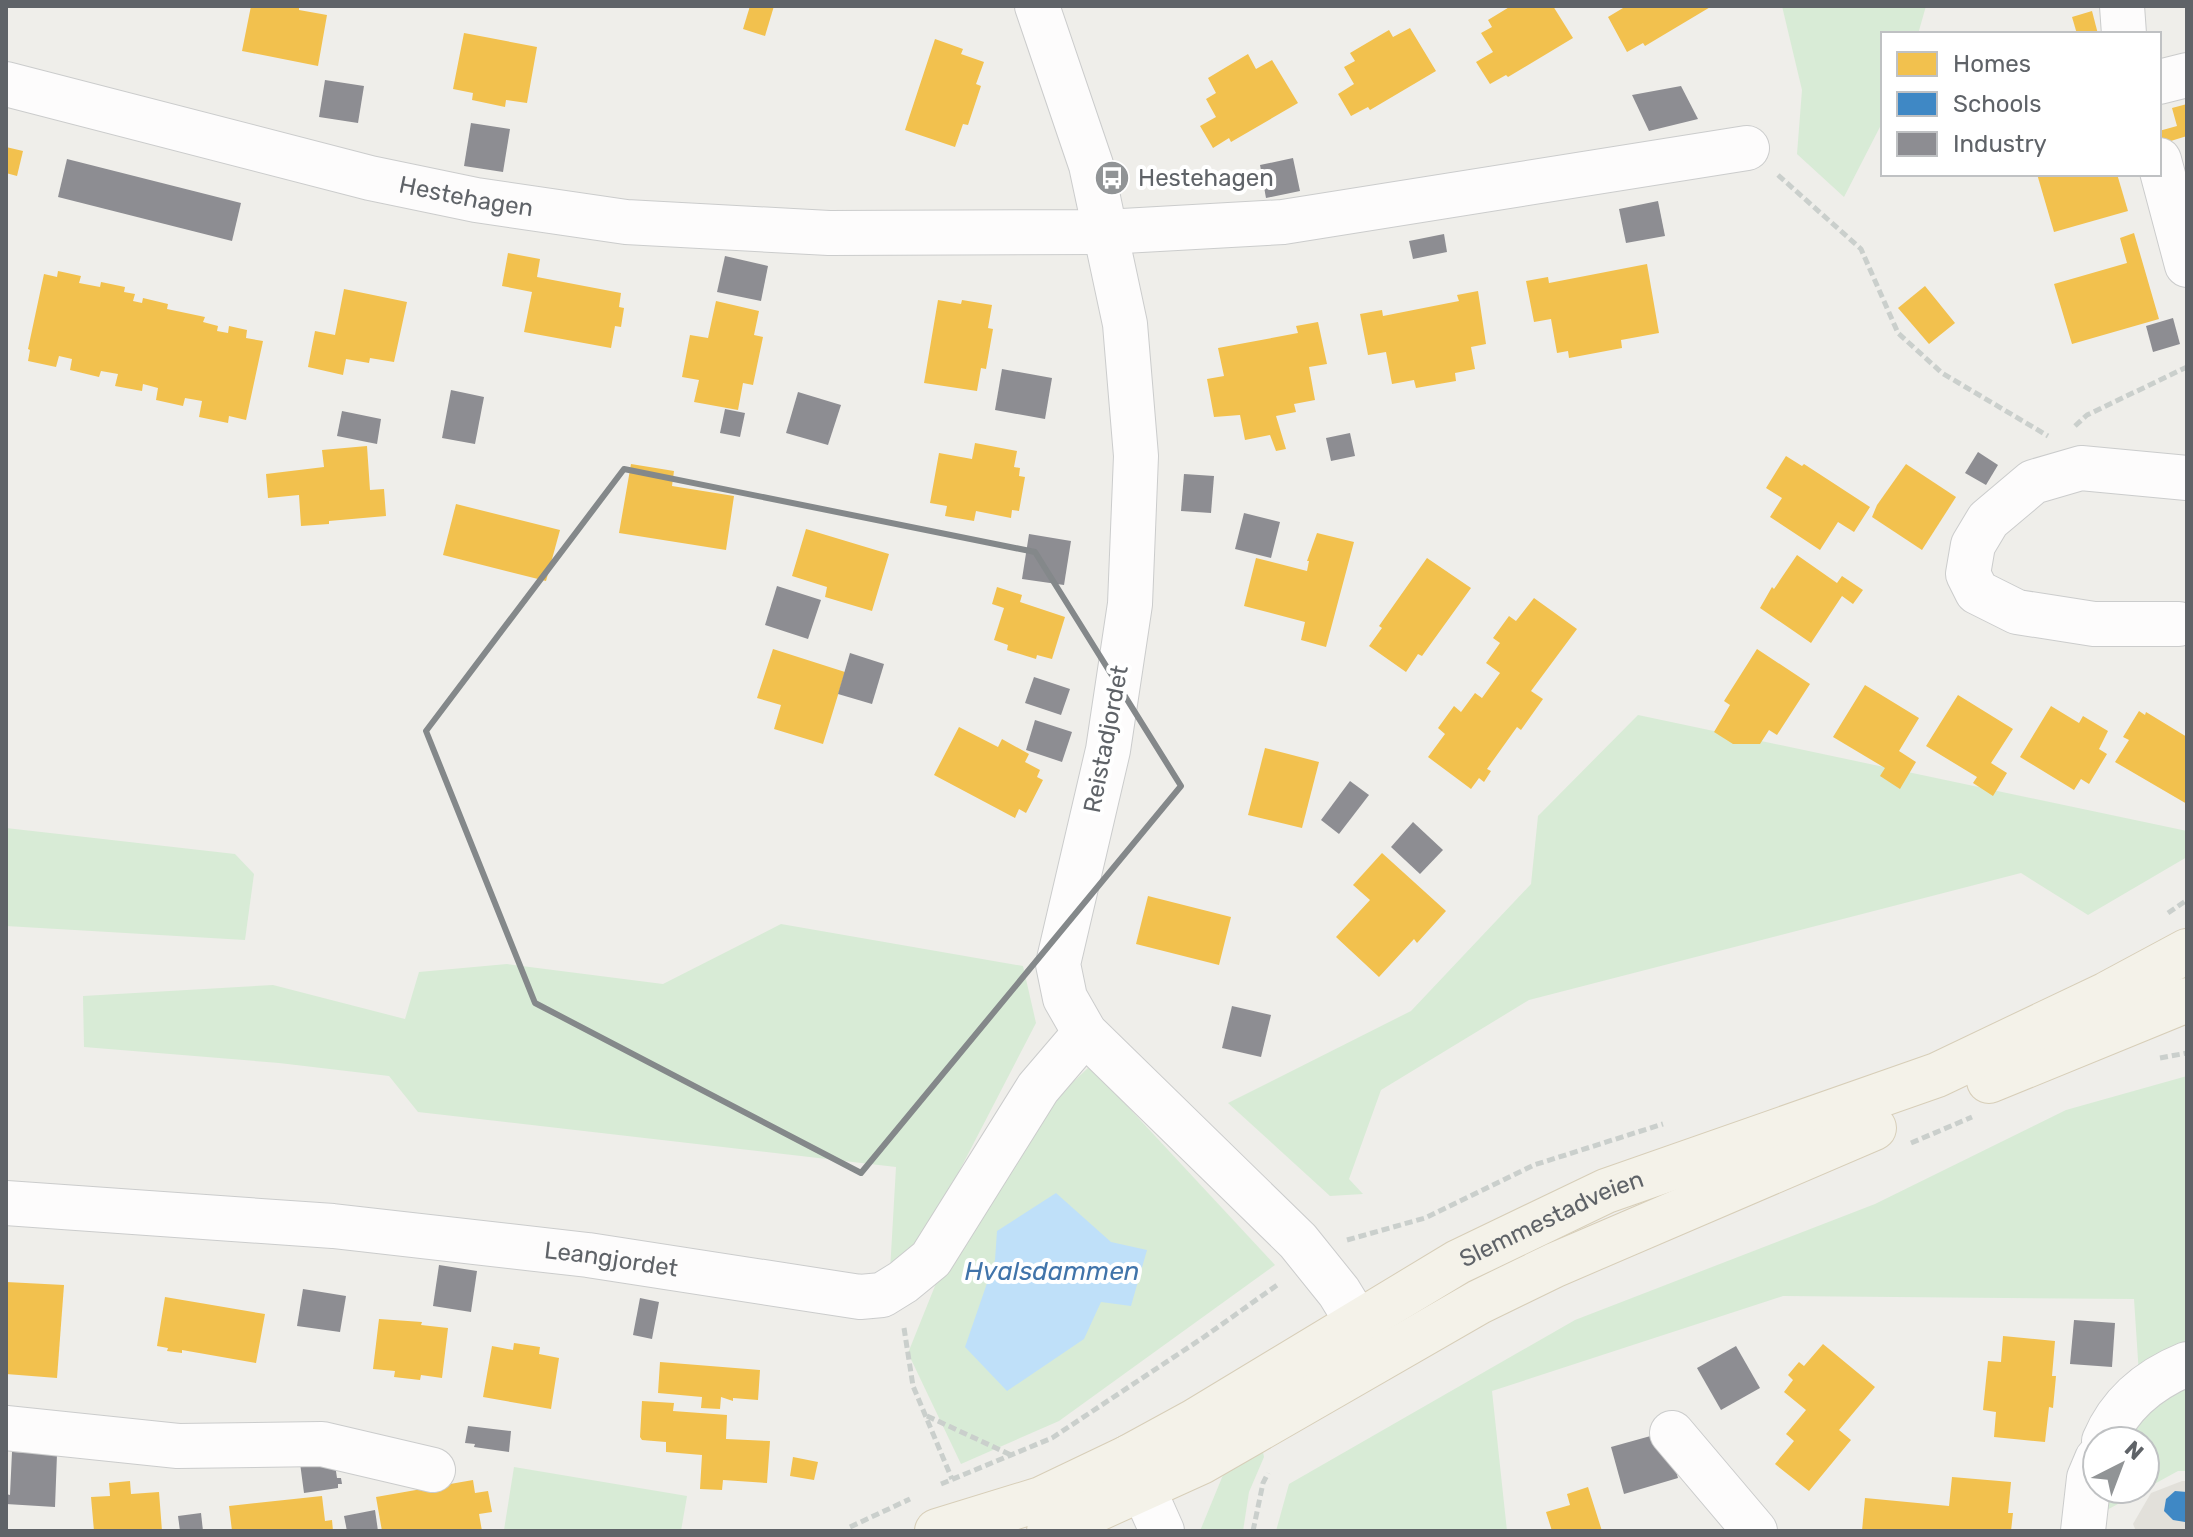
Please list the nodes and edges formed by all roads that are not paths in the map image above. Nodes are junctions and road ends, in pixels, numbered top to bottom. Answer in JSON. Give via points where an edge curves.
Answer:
{"nodes":[{"id":1,"x":1037,"y":6,"type":"edge"},
{"id":2,"x":2122,"y":6,"type":"edge"},
{"id":3,"x":2124,"y":32,"type":"edge"},
{"id":4,"x":2187,"y":75,"type":"edge"},
{"id":5,"x":2161,"y":82,"type":"edge"},
{"id":6,"x":6,"y":84,"type":"edge"},
{"id":7,"x":1747,"y":148,"type":"road end"},
{"id":8,"x":2161,"y":168,"type":"edge"},
{"id":9,"x":1105,"y":232,"type":"junction"},
{"id":10,"x":2187,"y":265,"type":"edge"},
{"id":11,"x":2187,"y":478,"type":"edge"},
{"id":12,"x":2179,"y":624,"type":"dead end"},
{"id":13,"x":2187,"y":951,"type":"edge"},
{"id":14,"x":2187,"y":1000,"type":"edge"},
{"id":15,"x":1085,"y":1033,"type":"junction"},
{"id":16,"x":6,"y":1203,"type":"edge"},
{"id":17,"x":1357,"y":1322,"type":"junction"},
{"id":18,"x":1380,"y":1360,"type":"junction"},
{"id":19,"x":2187,"y":1364,"type":"edge"},
{"id":20,"x":2115,"y":1425,"type":"edge"},
{"id":21,"x":6,"y":1428,"type":"edge"},
{"id":22,"x":1672,"y":1433,"type":"dead end"},
{"id":23,"x":433,"y":1470,"type":"dead end"},
{"id":24,"x":1136,"y":1474,"type":"junction"},
{"id":25,"x":2086,"y":1505,"type":"edge"},
{"id":26,"x":925,"y":1514,"type":"edge"},
{"id":27,"x":1049,"y":1531,"type":"edge"},
{"id":28,"x":1162,"y":1531,"type":"edge"},
{"id":29,"x":1755,"y":1531,"type":"edge"},
{"id":30,"x":2083,"y":1531,"type":"edge"}],
"edges":[{"from":1,"to":9,"type":"street","name":"Reistadjordet","via":[[1091,165]]},
{"from":2,"to":3,"type":"street"},
{"from":4,"to":5,"type":"street"},
{"from":6,"to":9,"type":"street","name":"Hestehagen","via":[[370,178],[626,222],[829,233]]},
{"from":7,"to":9,"type":"street","name":"Hestehagen","via":[[1283,222]]},
{"from":8,"to":10,"type":"street"},
{"from":9,"to":15,"type":"street","name":"Reistadjordet","via":[[1125,324],[1136,456],[1130,604],[1108,750],[1058,964],[1065,998]]},
{"from":11,"to":12,"type":"street","via":[[2070,455],[1988,520],[1973,545],[1968,574],[1977,592],[2017,612],[2094,624]]},
{"from":13,"to":17,"type":"main road","name":"Slemmestadveien","via":[[1937,1075],[1606,1191],[1458,1262]]},
{"from":14,"to":18,"type":"main road","name":"Slemmestadveien","via":[[1555,1265]]},
{"from":15,"to":16,"type":"street","name":"Leangjordet","via":[[1038,1088],[931,1259],[882,1295],[860,1297],[588,1255],[333,1226]]},
{"from":15,"to":17,"type":"street","name":"Reistadjordet","via":[[1298,1241]]},
{"from":17,"to":18,"type":"street","name":"Reistadjordet"},
{"from":17,"to":24,"type":"main road","name":"Slemmestadveien","via":[[1195,1421]]},
{"from":18,"to":24,"type":"main road","name":"Slemmestadveien","via":[[1201,1462]]},
{"from":19,"to":20,"type":"street","via":[[2161,1374],[2136,1394]]},
{"from":21,"to":23,"type":"street","via":[[178,1446],[322,1444]]},
{"from":22,"to":29,"type":"street"},
{"from":24,"to":26,"type":"main road","name":"Slemmestadveien","via":[[1041,1499]]},
{"from":24,"to":27,"type":"main road","name":"Slemmestadveien"},
{"from":24,"to":28,"type":"street"},
{"from":25,"to":30,"type":"street"}]}
